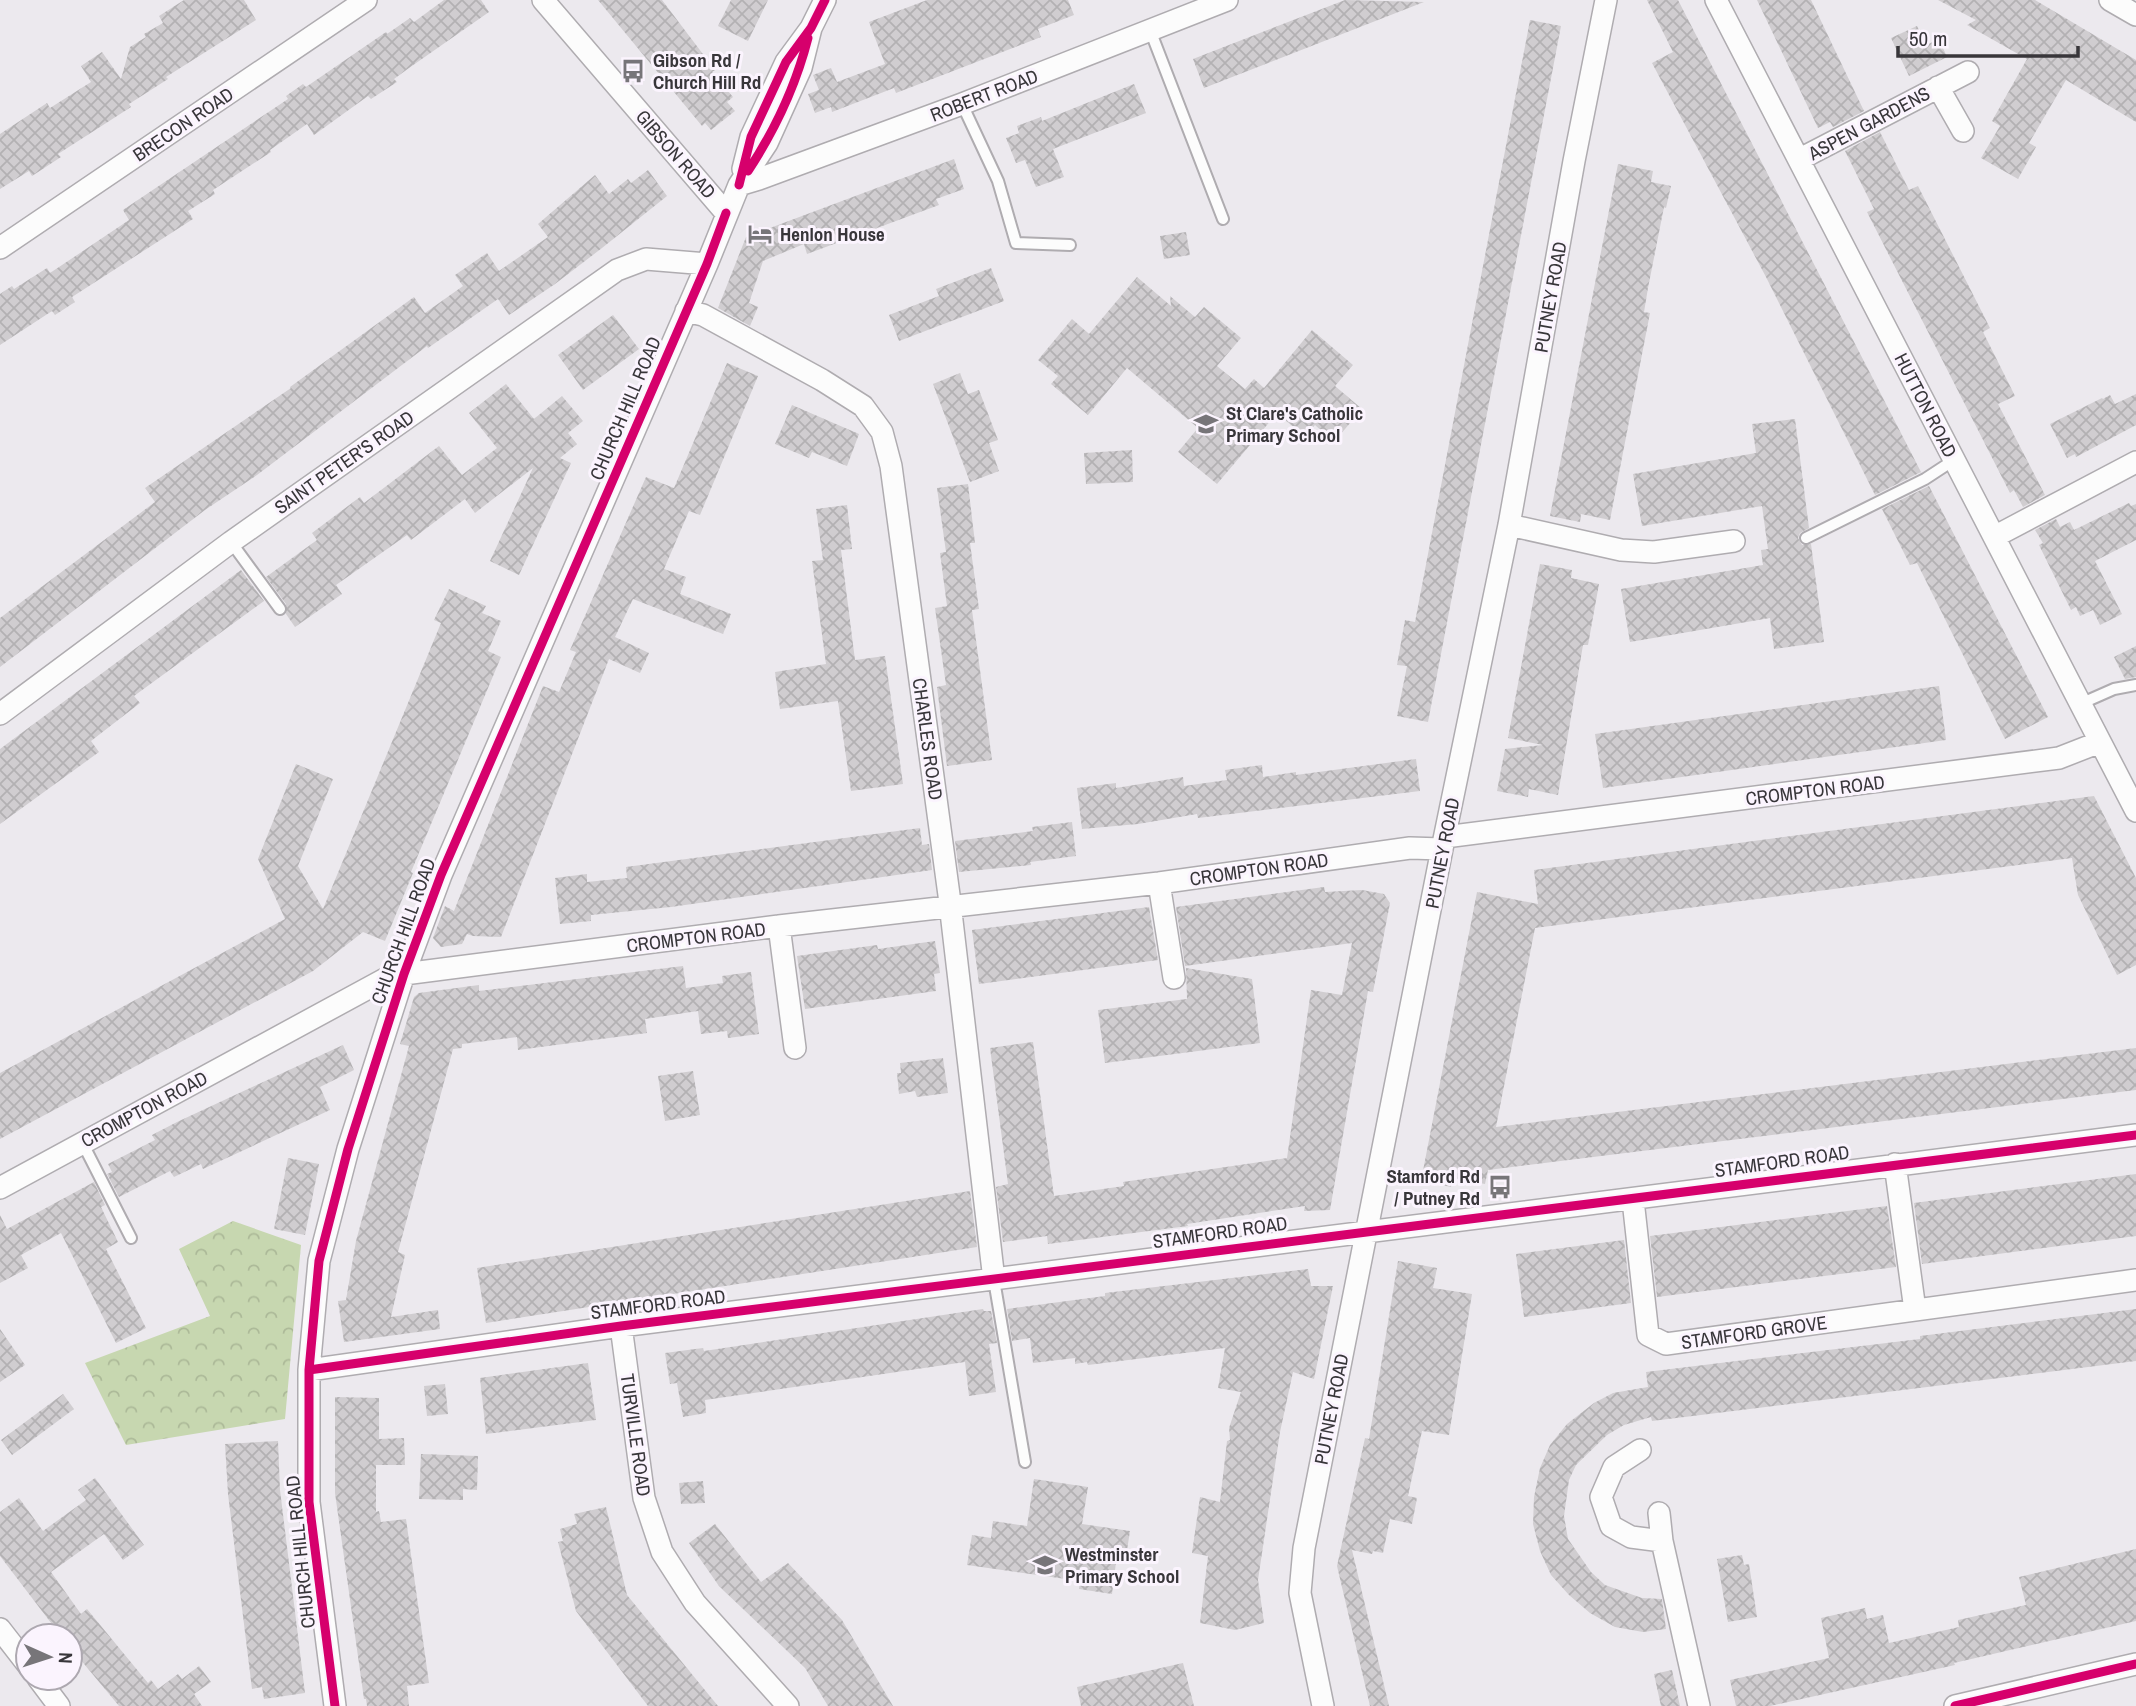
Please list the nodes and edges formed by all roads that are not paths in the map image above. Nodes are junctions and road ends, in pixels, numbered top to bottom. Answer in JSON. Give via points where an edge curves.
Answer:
{"nodes":[{"id":1,"x":366,"y":0,"type":"edge"},
{"id":2,"x":543,"y":0,"type":"edge"},
{"id":3,"x":825,"y":0,"type":"edge"},
{"id":4,"x":1227,"y":0,"type":"edge"},
{"id":5,"x":1606,"y":0,"type":"edge"},
{"id":6,"x":1716,"y":0,"type":"edge"},
{"id":7,"x":2109,"y":0,"type":"edge"},
{"id":8,"x":2136,"y":15,"type":"edge"},
{"id":9,"x":1150,"y":30,"type":"junction"},
{"id":10,"x":1968,"y":72,"type":"dead end"},
{"id":11,"x":1938,"y":87,"type":"junction"},
{"id":12,"x":962,"y":104,"type":"junction"},
{"id":13,"x":1963,"y":131,"type":"dead end"},
{"id":14,"x":1800,"y":159,"type":"junction"},
{"id":15,"x":739,"y":185,"type":"junction"},
{"id":16,"x":726,"y":213,"type":"junction"},
{"id":17,"x":1223,"y":219,"type":"dead end"},
{"id":18,"x":1070,"y":244,"type":"dead end"},
{"id":19,"x":0,"y":248,"type":"edge"},
{"id":20,"x":707,"y":264,"type":"junction"},
{"id":21,"x":685,"y":312,"type":"junction"},
{"id":22,"x":1954,"y":460,"type":"junction"},
{"id":23,"x":2136,"y":462,"type":"edge"},
{"id":24,"x":1509,"y":525,"type":"junction"},
{"id":25,"x":1994,"y":537,"type":"junction"},
{"id":26,"x":1806,"y":538,"type":"dead end"},
{"id":27,"x":1734,"y":541,"type":"dead end"},
{"id":28,"x":231,"y":542,"type":"junction"},
{"id":29,"x":280,"y":610,"type":"dead end"},
{"id":30,"x":2136,"y":685,"type":"edge"},
{"id":31,"x":2080,"y":704,"type":"junction"},
{"id":32,"x":0,"y":713,"type":"edge"},
{"id":33,"x":2099,"y":742,"type":"junction"},
{"id":34,"x":2136,"y":811,"type":"edge"},
{"id":35,"x":1443,"y":843,"type":"junction"},
{"id":36,"x":1159,"y":883,"type":"junction"},
{"id":37,"x":950,"y":906,"type":"junction"},
{"id":38,"x":779,"y":926,"type":"junction"},
{"id":39,"x":404,"y":974,"type":"junction"},
{"id":40,"x":1174,"y":978,"type":"dead end"},
{"id":41,"x":795,"y":1048,"type":"dead end"},
{"id":42,"x":2136,"y":1135,"type":"edge"},
{"id":43,"x":82,"y":1142,"type":"junction"},
{"id":44,"x":1895,"y":1164,"type":"junction"},
{"id":45,"x":0,"y":1188,"type":"edge"},
{"id":46,"x":1633,"y":1199,"type":"junction"},
{"id":47,"x":1366,"y":1232,"type":"junction"},
{"id":48,"x":131,"y":1238,"type":"dead end"},
{"id":49,"x":994,"y":1280,"type":"junction"},
{"id":50,"x":2136,"y":1280,"type":"edge"},
{"id":51,"x":1915,"y":1310,"type":"junction"},
{"id":52,"x":621,"y":1326,"type":"junction"},
{"id":53,"x":309,"y":1370,"type":"junction"},
{"id":54,"x":1640,"y":1450,"type":"dead end"},
{"id":55,"x":1025,"y":1462,"type":"dead end"},
{"id":56,"x":1659,"y":1513,"type":"dead end"},
{"id":57,"x":1662,"y":1541,"type":"junction"},
{"id":58,"x":0,"y":1629,"type":"edge"},
{"id":59,"x":14,"y":1647,"type":"edge"},
{"id":60,"x":2136,"y":1664,"type":"edge"},
{"id":61,"x":335,"y":1706,"type":"edge"},
{"id":62,"x":788,"y":1706,"type":"edge"},
{"id":63,"x":1323,"y":1706,"type":"edge"},
{"id":64,"x":1699,"y":1706,"type":"edge"},
{"id":65,"x":1955,"y":1706,"type":"edge"}],
"edges":[{"from":1,"to":19,"type":"street","name":"BRECON ROAD"},
{"from":2,"to":16,"type":"street","name":"GIBSON ROAD"},
{"from":3,"to":15,"type":"street","name":"CHURCH HILL ROAD","via":[[786,62],[756,125]]},
{"from":4,"to":9,"type":"street","name":"ROBERT ROAD"},
{"from":5,"to":24,"type":"street","name":"PUTNEY ROAD"},
{"from":6,"to":14,"type":"street","name":"HUTTON ROAD"},
{"from":7,"to":8,"type":"street"},
{"from":9,"to":12,"type":"street","name":"ROBERT ROAD"},
{"from":9,"to":17,"type":"lane"},
{"from":10,"to":11,"type":"street","name":"ASPEN GARDENS"},
{"from":11,"to":13,"type":"street","name":"ASPEN GARDENS"},
{"from":11,"to":14,"type":"street","name":"ASPEN GARDENS"},
{"from":12,"to":15,"type":"street","name":"ROBERT ROAD"},
{"from":12,"to":18,"type":"lane","via":[[998,181],[1016,243]]},
{"from":14,"to":22,"type":"street","name":"HUTTON ROAD"},
{"from":15,"to":16,"type":"street","name":"CHURCH HILL ROAD"},
{"from":16,"to":20,"type":"street","name":"CHURCH HILL ROAD"},
{"from":20,"to":21,"type":"street","name":"CHURCH HILL ROAD"},
{"from":20,"to":28,"type":"street","name":"SAINT PETER'S ROAD","via":[[646,258],[617,270]]},
{"from":21,"to":37,"type":"street","name":"CHARLES ROAD","via":[[703,315],[822,380],[863,406],[882,432],[891,466]]},
{"from":21,"to":39,"type":"street","name":"CHURCH HILL ROAD","via":[[440,875]]},
{"from":22,"to":25,"type":"street","name":"HUTTON ROAD"},
{"from":22,"to":26,"type":"lane"},
{"from":23,"to":25,"type":"street"},
{"from":24,"to":27,"type":"street","via":[[1621,550],[1654,552]]},
{"from":24,"to":35,"type":"street","name":"PUTNEY ROAD"},
{"from":25,"to":31,"type":"street","name":"HUTTON ROAD"},
{"from":28,"to":29,"type":"lane"},
{"from":28,"to":32,"type":"street","name":"SAINT PETER'S ROAD"},
{"from":30,"to":31,"type":"lane"},
{"from":31,"to":33,"type":"street","name":"HUTTON ROAD"},
{"from":33,"to":34,"type":"street","name":"HUTTON ROAD"},
{"from":33,"to":35,"type":"street","name":"CROMPTON ROAD","via":[[2059,758]]},
{"from":35,"to":36,"type":"street","name":"CROMPTON ROAD"},
{"from":35,"to":47,"type":"street","name":"PUTNEY ROAD"},
{"from":36,"to":37,"type":"street","name":"CROMPTON ROAD"},
{"from":36,"to":40,"type":"street"},
{"from":37,"to":38,"type":"street","name":"CROMPTON ROAD"},
{"from":37,"to":49,"type":"street","name":"CHARLES ROAD"},
{"from":38,"to":39,"type":"street","name":"CROMPTON ROAD"},
{"from":38,"to":41,"type":"street"},
{"from":39,"to":43,"type":"street","name":"CROMPTON ROAD","via":[[385,979]]},
{"from":39,"to":53,"type":"street","name":"CHURCH HILL ROAD","via":[[348,1149],[319,1261]]},
{"from":42,"to":44,"type":"street","name":"STAMFORD ROAD"},
{"from":43,"to":45,"type":"street","name":"CROMPTON ROAD"},
{"from":43,"to":48,"type":"lane"},
{"from":44,"to":46,"type":"street","name":"STAMFORD ROAD"},
{"from":44,"to":51,"type":"street"},
{"from":46,"to":47,"type":"street","name":"STAMFORD ROAD"},
{"from":46,"to":51,"type":"street","name":"STAMFORD GROVE","via":[[1648,1335],[1666,1344]]},
{"from":47,"to":49,"type":"street","name":"STAMFORD ROAD"},
{"from":47,"to":63,"type":"street","name":"PUTNEY ROAD","via":[[1306,1535],[1300,1593]]},
{"from":49,"to":52,"type":"street","name":"STAMFORD ROAD"},
{"from":49,"to":55,"type":"lane"},
{"from":50,"to":51,"type":"street","name":"STAMFORD GROVE"},
{"from":52,"to":53,"type":"street","name":"STAMFORD ROAD"},
{"from":52,"to":62,"type":"street","name":"TURVILLE ROAD","via":[[644,1498],[662,1552],[695,1603]]},
{"from":53,"to":61,"type":"street","name":"CHURCH HILL ROAD","via":[[309,1502]]},
{"from":54,"to":57,"type":"street","via":[[1614,1467],[1601,1497],[1611,1526],[1631,1537]]},
{"from":56,"to":57,"type":"street"},
{"from":57,"to":64,"type":"street"},
{"from":58,"to":59,"type":"street"},
{"from":60,"to":65,"type":"street"}]}
